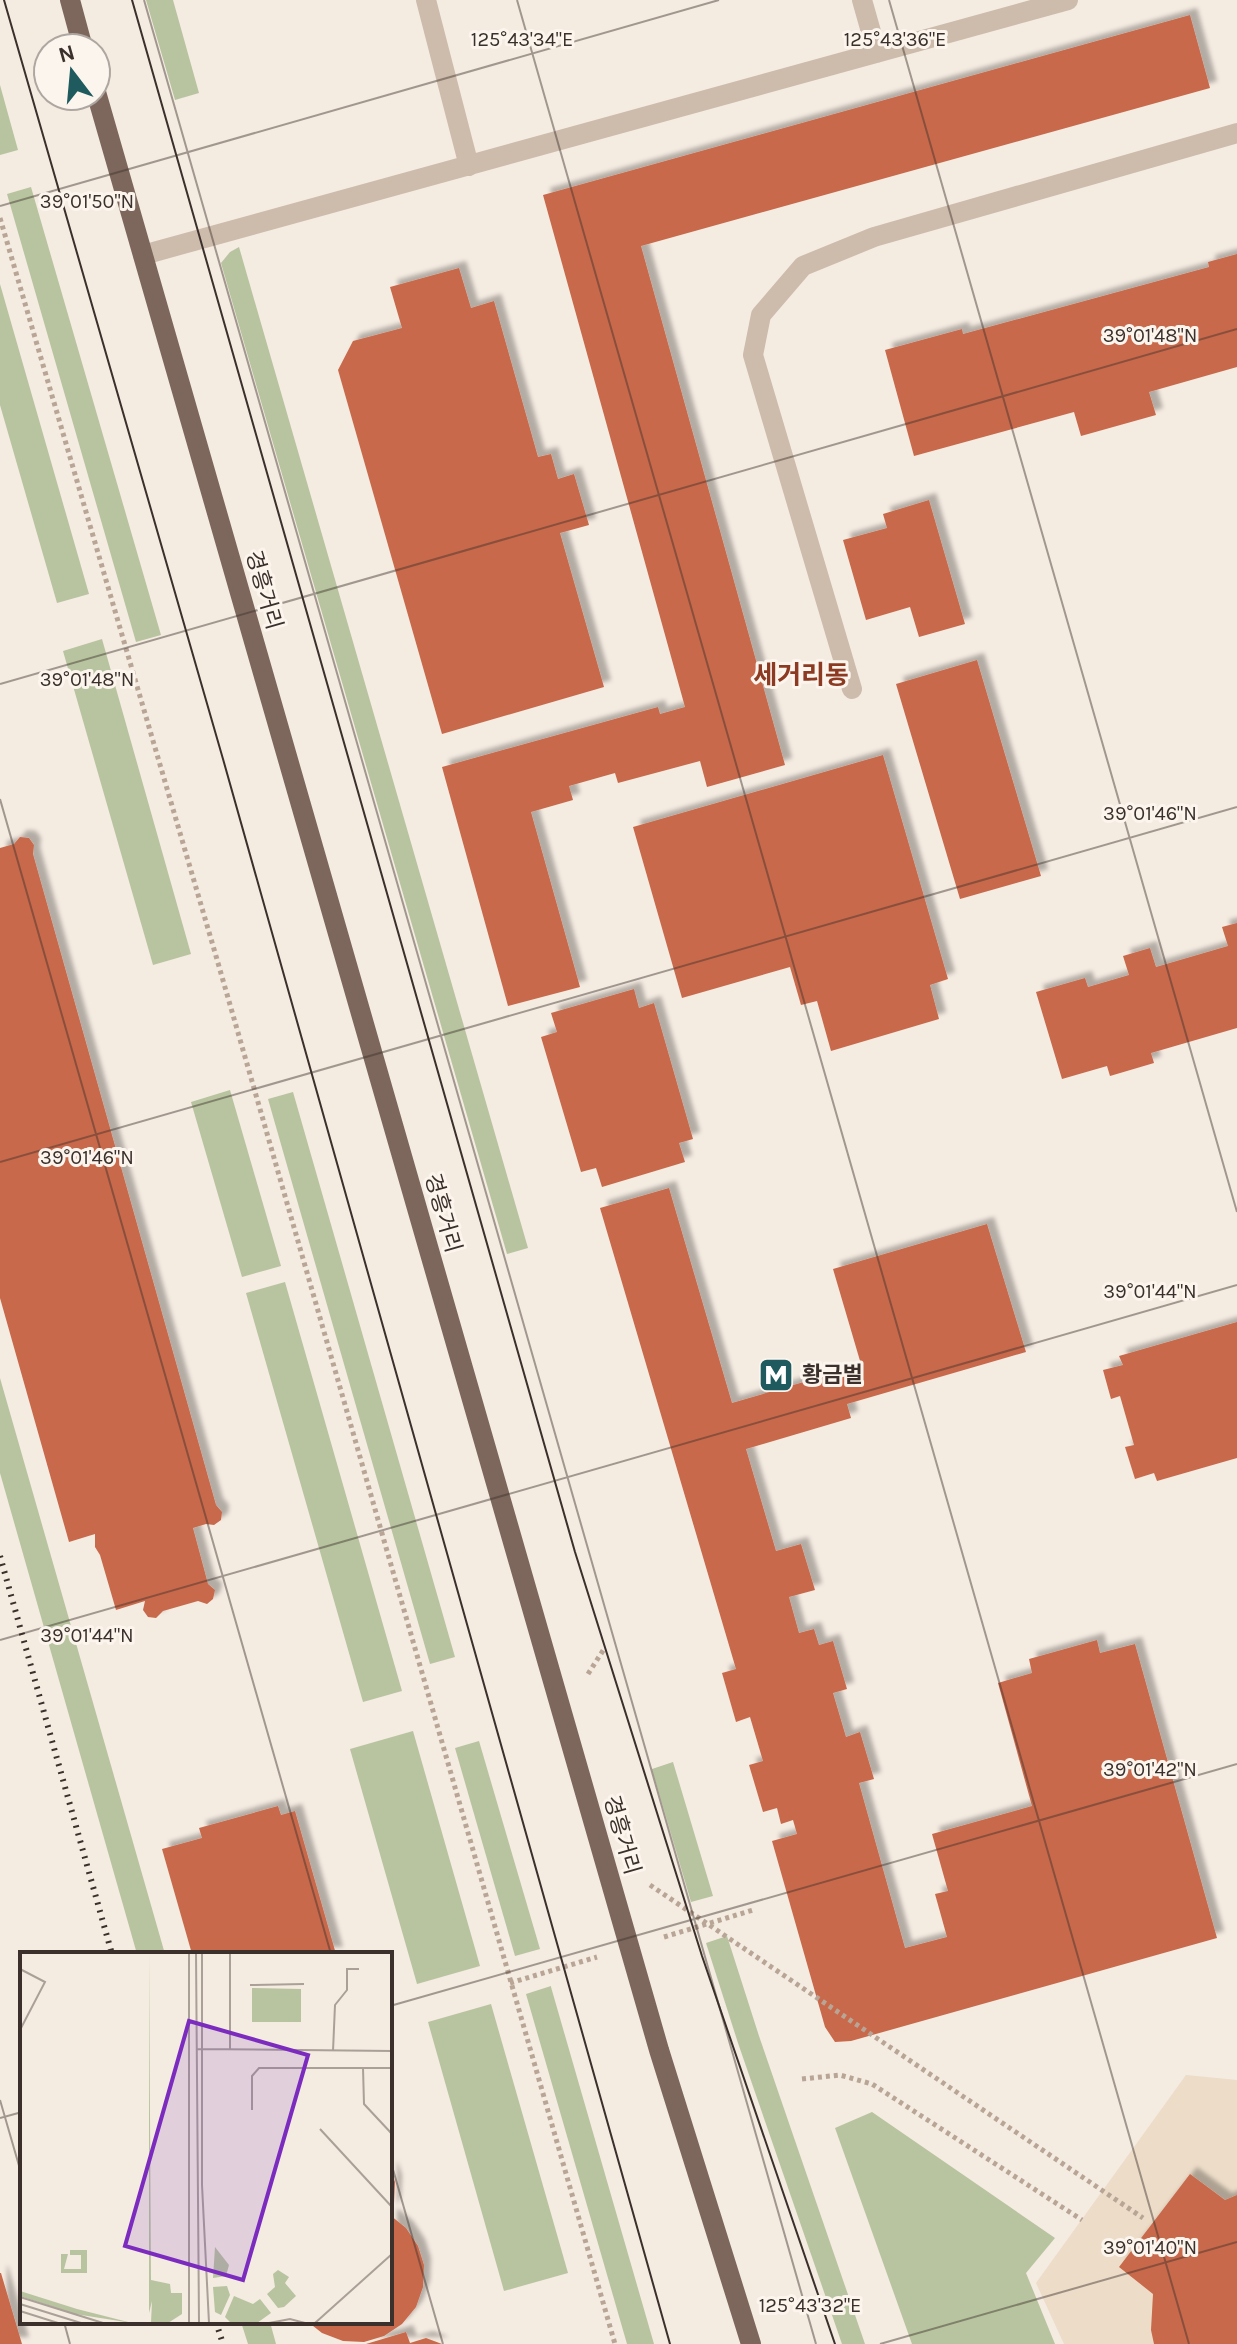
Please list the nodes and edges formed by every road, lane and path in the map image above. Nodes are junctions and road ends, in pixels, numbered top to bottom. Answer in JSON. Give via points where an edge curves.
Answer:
{"nodes":[{"id":1,"x":70,"y":0,"type":"edge"},
{"id":2,"x":426,"y":0,"type":"edge"},
{"id":3,"x":862,"y":0,"type":"edge"},
{"id":4,"x":1068,"y":0,"type":"edge"},
{"id":5,"x":79,"y":32,"type":"edge"},
{"id":6,"x":877,"y":53,"type":"junction"},
{"id":7,"x":102,"y":112,"type":"edge"},
{"id":8,"x":1237,"y":133,"type":"edge"},
{"id":9,"x":469,"y":166,"type":"junction"},
{"id":10,"x":0,"y":218,"type":"edge"},
{"id":11,"x":143,"y":255,"type":"junction"},
{"id":12,"x":852,"y":689,"type":"dead end"},
{"id":13,"x":604,"y":1649,"type":"dead end"},
{"id":14,"x":587,"y":1675,"type":"dead end"},
{"id":15,"x":649,"y":1884,"type":"dead end"},
{"id":16,"x":802,"y":2079,"type":"dead end"},
{"id":17,"x":1143,"y":2218,"type":"dead end"},
{"id":18,"x":1082,"y":2220,"type":"dead end"},
{"id":19,"x":615,"y":2344,"type":"edge"},
{"id":20,"x":751,"y":2344,"type":"edge"}],
"edges":[{"from":1,"to":5,"type":"main road"},
{"from":2,"to":9,"type":"street"},
{"from":3,"to":6,"type":"street"},
{"from":4,"to":6,"type":"street"},
{"from":6,"to":9,"type":"street"},
{"from":7,"to":11,"type":"main road","name":"경흥거리"},
{"from":8,"to":12,"type":"street","via":[[874,237],[803,266],[761,315],[753,355]]},
{"from":9,"to":11,"type":"street"},
{"from":10,"to":19,"type":"path"},
{"from":11,"to":20,"type":"main road","name":"경흥거리","via":[[659,2050]]},
{"from":13,"to":14,"type":"path"},
{"from":15,"to":17,"type":"path"},
{"from":16,"to":18,"type":"path","via":[[840,2075],[872,2084]]}]}
